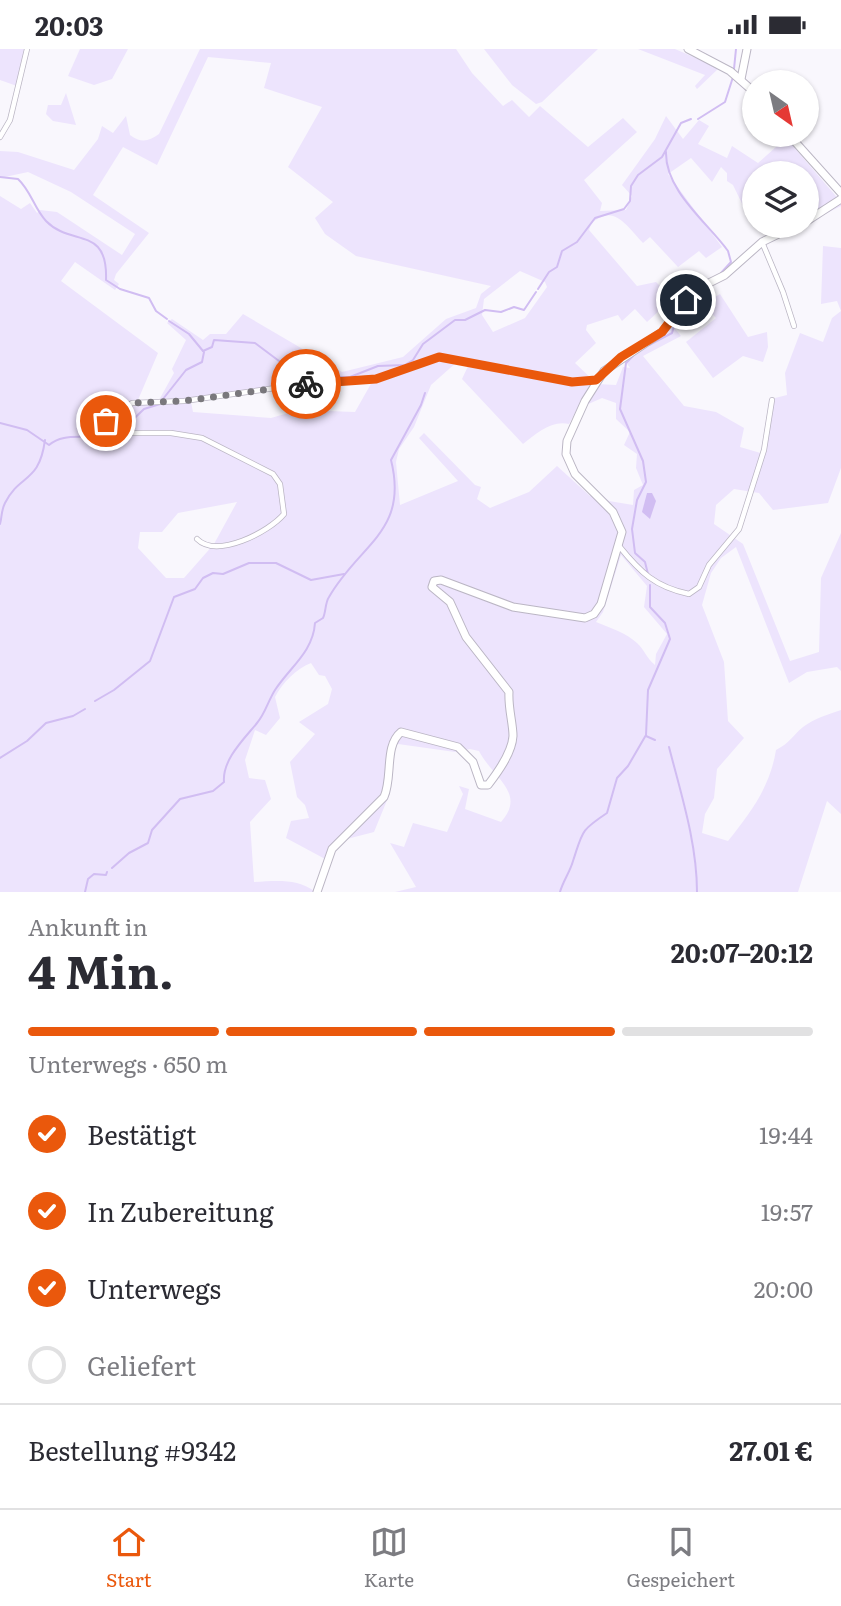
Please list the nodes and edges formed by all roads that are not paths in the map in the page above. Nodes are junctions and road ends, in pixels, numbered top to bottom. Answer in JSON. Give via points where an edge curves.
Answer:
{"nodes":[{"id":1,"x":27,"y":49,"type":"edge"},
{"id":2,"x":688,"y":49,"type":"edge"},
{"id":3,"x":747,"y":49,"type":"edge"},
{"id":4,"x":741,"y":79,"type":"joint"},
{"id":5,"x":0,"y":137,"type":"edge"},
{"id":6,"x":799,"y":147,"type":"edge"},
{"id":7,"x":841,"y":196,"type":"edge"},
{"id":8,"x":819,"y":212,"type":"edge"},
{"id":9,"x":770,"y":238,"type":"edge"},
{"id":10,"x":762,"y":242,"type":"junction"},
{"id":11,"x":794,"y":326,"type":"dead end"},
{"id":12,"x":596,"y":380,"type":"junction"},
{"id":13,"x":772,"y":400,"type":"dead end"},
{"id":14,"x":197,"y":539,"type":"dead end"},
{"id":15,"x":619,"y":546,"type":"junction"},
{"id":16,"x":317,"y":892,"type":"edge"}],
"edges":[{"from":1,"to":5,"type":"street","via":[[10,120]]},
{"from":2,"to":4,"type":"street"},
{"from":3,"to":4,"type":"street"},
{"from":6,"to":7,"type":"street"},
{"from":7,"to":8,"type":"street"},
{"from":9,"to":10,"type":"street"},
{"from":10,"to":11,"type":"street"},
{"from":10,"to":12,"type":"street","via":[[724,275],[697,289],[662,332],[621,357]]},
{"from":12,"to":14,"type":"street","via":[[572,382],[439,357],[376,379],[140,402],[121,409],[106,421],[113,433],[202,438],[273,474],[280,484],[284,514],[277,521],[225,545],[213,547]]},
{"from":12,"to":15,"type":"street","via":[[571,431],[566,454],[575,474],[617,518],[622,532]]},
{"from":13,"to":15,"type":"street","via":[[764,450],[741,524],[709,565],[699,587],[689,594],[651,580]]},
{"from":15,"to":16,"type":"street","via":[[601,604],[585,618],[513,607],[441,580],[434,582],[432,587],[450,602],[466,637],[509,692],[513,735],[509,750],[497,774],[488,785],[481,785],[473,762],[458,747],[401,732],[391,744],[384,797],[332,849]]}]}
